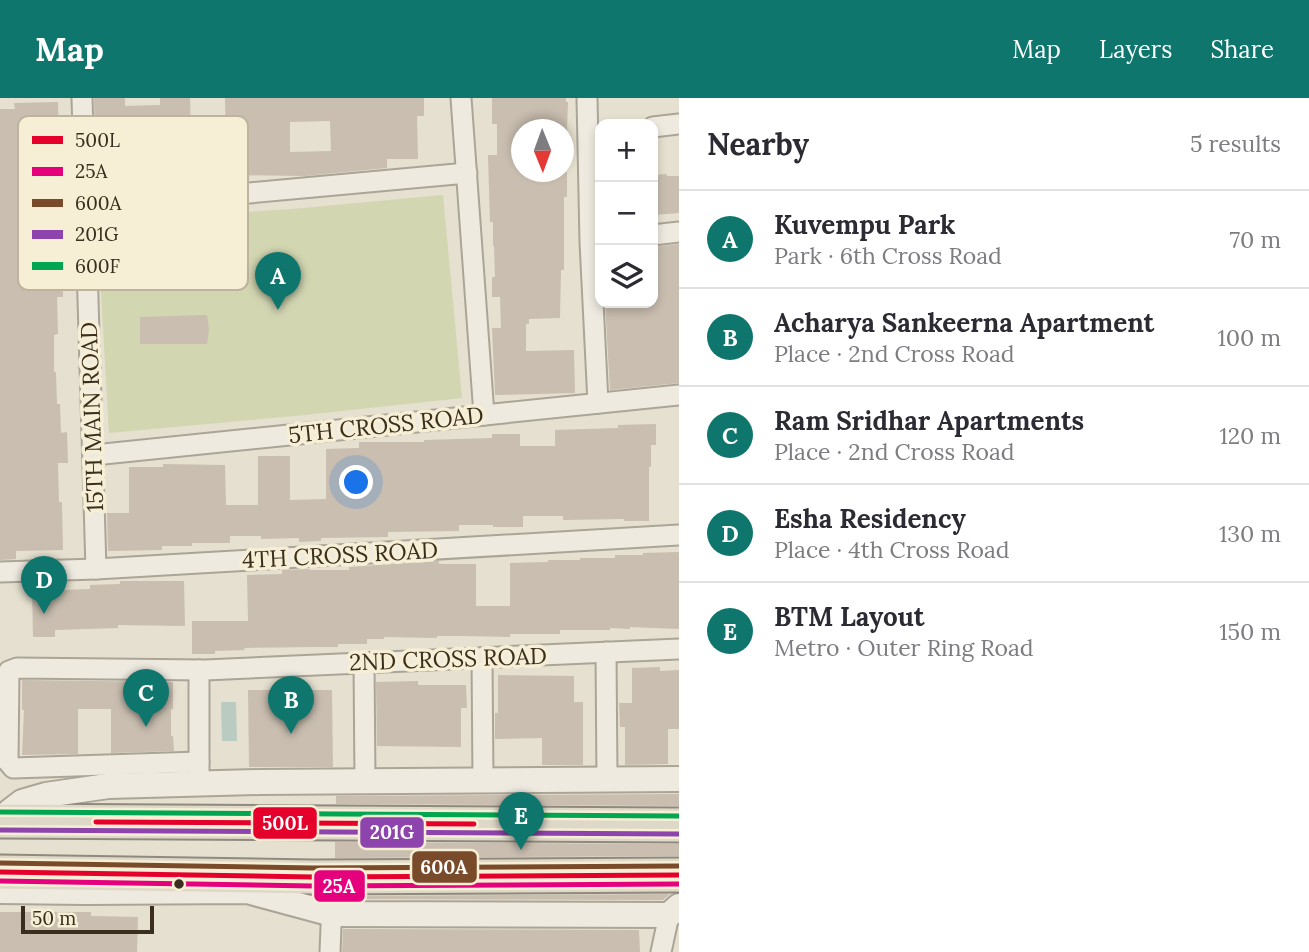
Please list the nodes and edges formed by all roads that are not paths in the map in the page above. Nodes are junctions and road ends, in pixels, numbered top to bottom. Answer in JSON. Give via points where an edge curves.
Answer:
{"nodes":[{"id":1,"x":82,"y":98,"type":"edge"},
{"id":2,"x":461,"y":98,"type":"edge"},
{"id":3,"x":587,"y":98,"type":"edge"},
{"id":4,"x":83,"y":116,"type":"edge"},
{"id":5,"x":679,"y":124,"type":"edge"},
{"id":6,"x":658,"y":126,"type":"edge"},
{"id":7,"x":594,"y":135,"type":"edge"},
{"id":8,"x":467,"y":173,"type":"junction"},
{"id":9,"x":248,"y":193,"type":"edge"},
{"id":10,"x":679,"y":232,"type":"edge"},
{"id":11,"x":658,"y":234,"type":"edge"},
{"id":12,"x":595,"y":241,"type":"edge"},
{"id":13,"x":595,"y":245,"type":"edge"},
{"id":14,"x":89,"y":290,"type":"edge"},
{"id":15,"x":679,"y":395,"type":"edge"},
{"id":16,"x":598,"y":403,"type":"junction"},
{"id":17,"x":484,"y":415,"type":"junction"},
{"id":18,"x":94,"y":455,"type":"junction"},
{"id":19,"x":679,"y":535,"type":"edge"},
{"id":20,"x":96,"y":569,"type":"junction"},
{"id":21,"x":0,"y":572,"type":"edge"},
{"id":22,"x":679,"y":649,"type":"edge"},
{"id":23,"x":606,"y":652,"type":"junction"},
{"id":24,"x":482,"y":658,"type":"junction"},
{"id":25,"x":363,"y":663,"type":"junction"},
{"id":26,"x":209,"y":669,"type":"junction"},
{"id":27,"x":199,"y":773,"type":"junction"},
{"id":28,"x":679,"y":779,"type":"edge"},
{"id":29,"x":483,"y":780,"type":"junction"},
{"id":30,"x":607,"y":780,"type":"junction"},
{"id":31,"x":365,"y":781,"type":"junction"},
{"id":32,"x":0,"y":820,"type":"edge"},
{"id":33,"x":679,"y":825,"type":"edge"},
{"id":34,"x":0,"y":872,"type":"edge"},
{"id":35,"x":679,"y":874,"type":"edge"},
{"id":36,"x":333,"y":877,"type":"junction"},
{"id":37,"x":98,"y":884,"type":"junction"},
{"id":38,"x":181,"y":884,"type":"junction"},
{"id":39,"x":0,"y":891,"type":"edge"},
{"id":40,"x":674,"y":910,"type":"edge"},
{"id":41,"x":332,"y":914,"type":"junction"},
{"id":42,"x":330,"y":952,"type":"edge"},
{"id":43,"x":661,"y":952,"type":"edge"}],
"edges":[{"from":1,"to":4,"type":"street","name":"15TH MAIN ROAD"},
{"from":2,"to":8,"type":"street"},
{"from":3,"to":7,"type":"street"},
{"from":5,"to":6,"type":"street"},
{"from":7,"to":12,"type":"street"},
{"from":8,"to":9,"type":"street"},
{"from":8,"to":17,"type":"street"},
{"from":10,"to":11,"type":"street"},
{"from":13,"to":16,"type":"street"},
{"from":14,"to":18,"type":"street","name":"15TH MAIN ROAD"},
{"from":15,"to":16,"type":"street","name":"5TH CROSS ROAD"},
{"from":16,"to":17,"type":"street","name":"5TH CROSS ROAD"},
{"from":17,"to":18,"type":"street","name":"5TH CROSS ROAD"},
{"from":18,"to":20,"type":"street","name":"15TH MAIN ROAD"},
{"from":19,"to":20,"type":"street","name":"4TH CROSS ROAD"},
{"from":20,"to":21,"type":"street","name":"4TH CROSS ROAD"},
{"from":22,"to":23,"type":"street","name":"2ND CROSS ROAD"},
{"from":23,"to":24,"type":"street","name":"2ND CROSS ROAD"},
{"from":23,"to":30,"type":"street"},
{"from":24,"to":25,"type":"street","name":"2ND CROSS ROAD"},
{"from":24,"to":29,"type":"street"},
{"from":25,"to":26,"type":"street","name":"2ND CROSS ROAD"},
{"from":25,"to":31,"type":"street"},
{"from":26,"to":27,"type":"street"},
{"from":26,"to":27,"type":"street","name":"2ND CROSS ROAD","via":[[16,667],[9,671],[8,762],[13,768]]},
{"from":27,"to":31,"type":"street"},
{"from":27,"to":32,"type":"street","via":[[46,795],[22,802]]},
{"from":28,"to":30,"type":"street"},
{"from":29,"to":30,"type":"street"},
{"from":29,"to":31,"type":"street"},
{"from":32,"to":33,"type":"highway"},
{"from":34,"to":37,"type":"highway"},
{"from":35,"to":36,"type":"highway"},
{"from":36,"to":38,"type":"highway"},
{"from":36,"to":41,"type":"street"},
{"from":37,"to":38,"type":"highway"},
{"from":37,"to":39,"type":"street"},
{"from":38,"to":41,"type":"street","via":[[247,891]]},
{"from":40,"to":41,"type":"street"},
{"from":40,"to":43,"type":"street"},
{"from":41,"to":42,"type":"street"}]}
